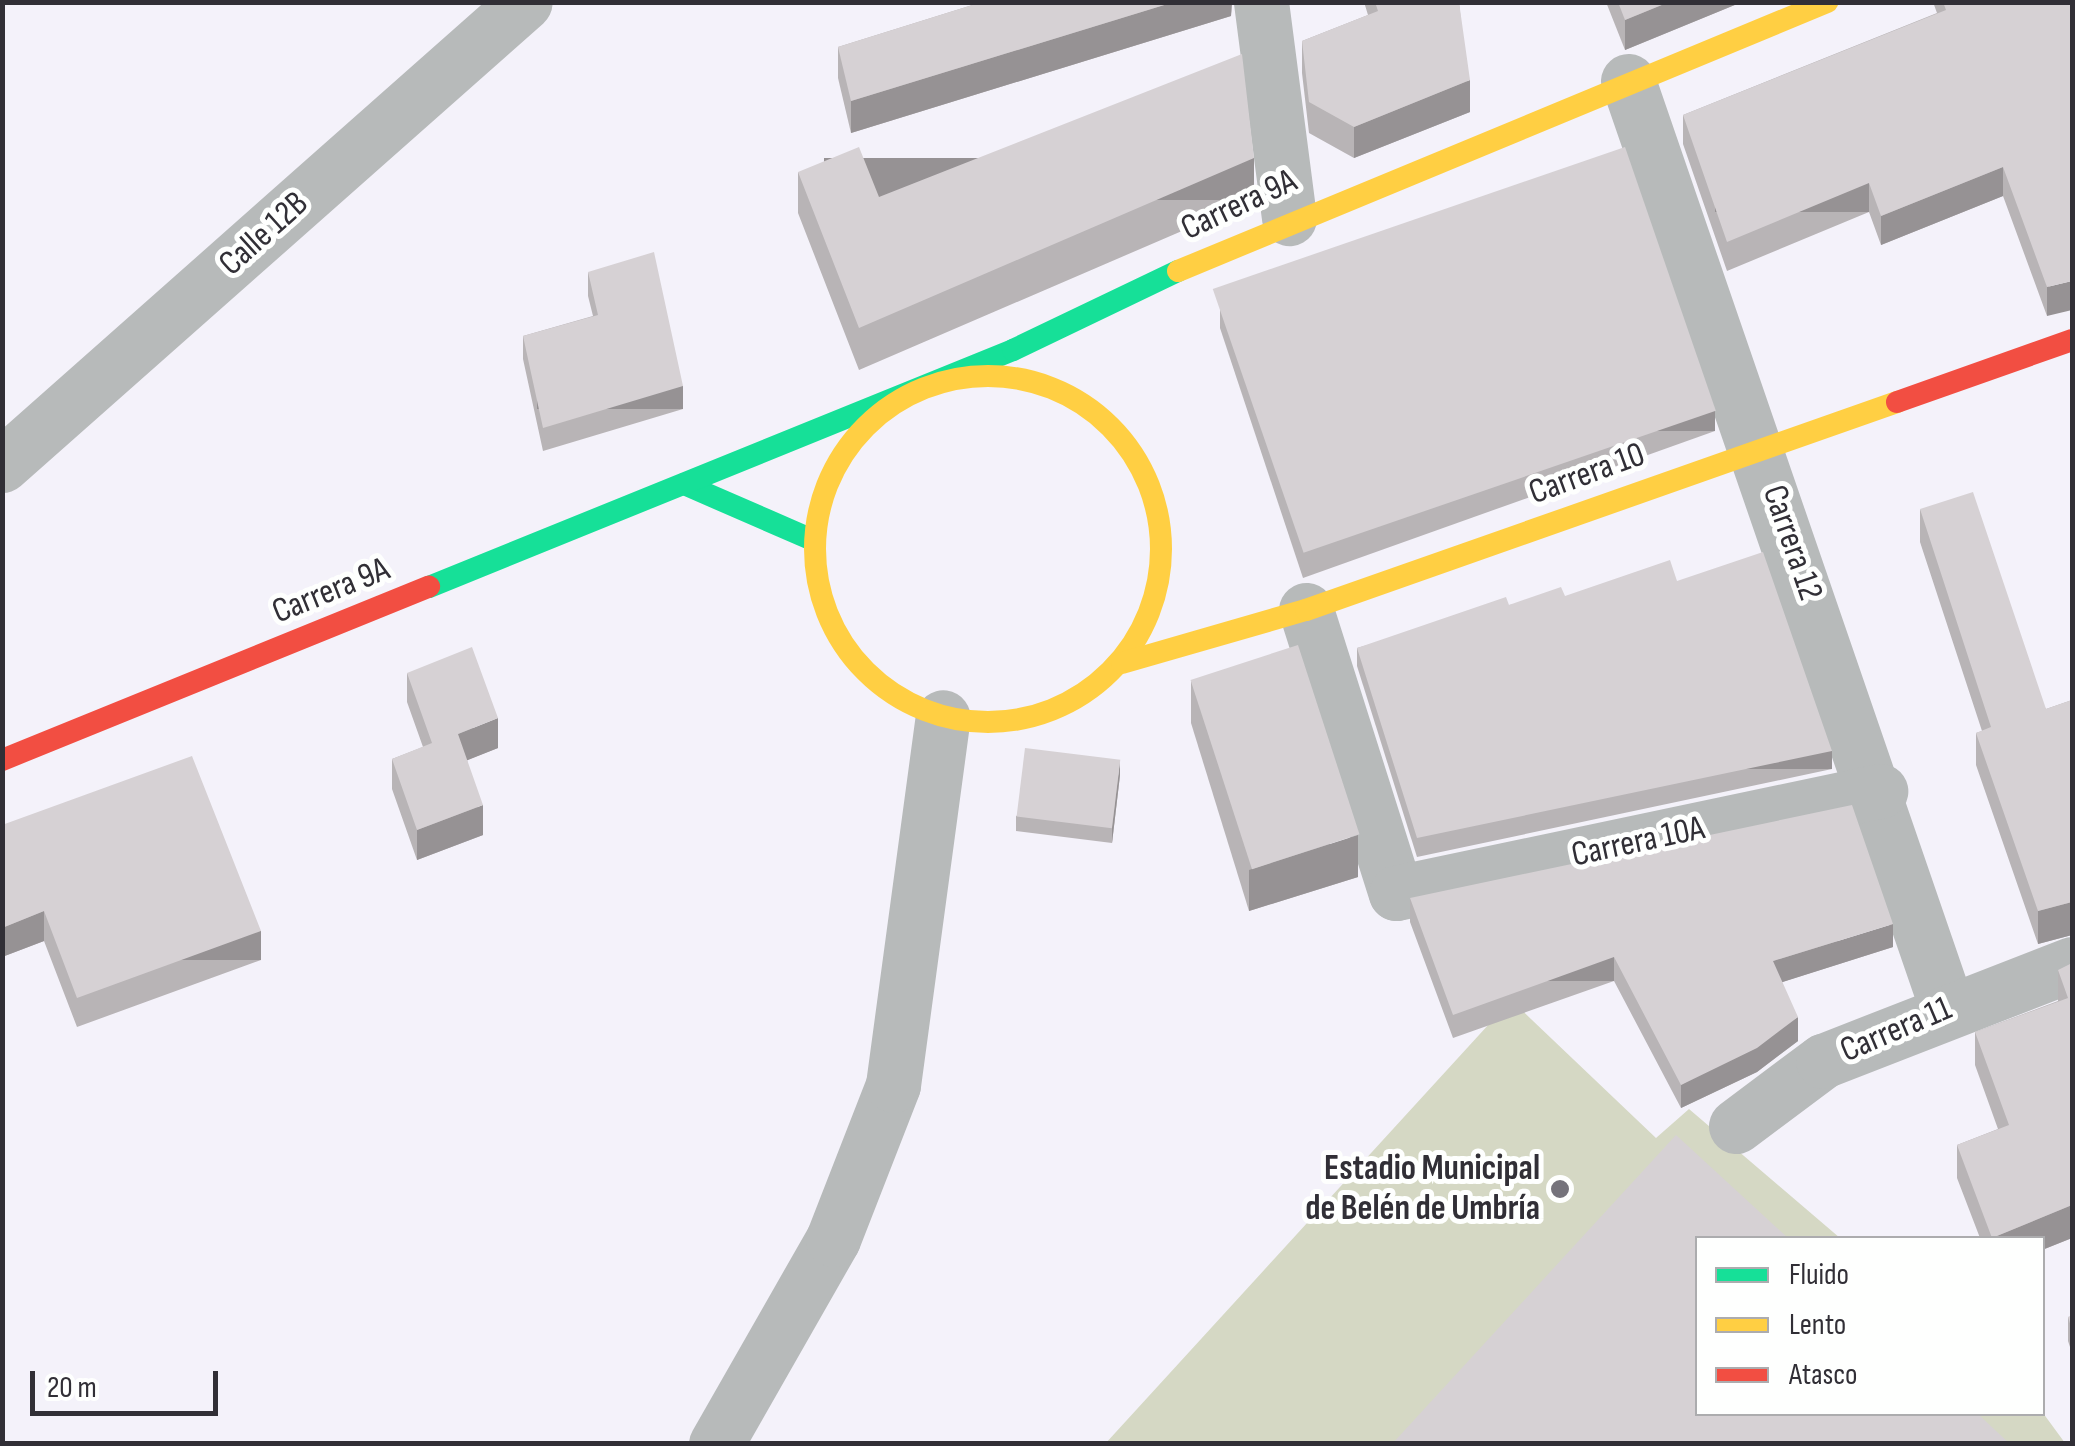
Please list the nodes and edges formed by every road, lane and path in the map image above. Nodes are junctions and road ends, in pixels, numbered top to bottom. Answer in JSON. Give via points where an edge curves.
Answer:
{"nodes":[{"id":1,"x":525,"y":2,"type":"edge"},
{"id":2,"x":1260,"y":2,"type":"edge"},
{"id":3,"x":1827,"y":2,"type":"edge"},
{"id":4,"x":1628,"y":81,"type":"junction"},
{"id":5,"x":1290,"y":218,"type":"junction"},
{"id":6,"x":2072,"y":340,"type":"edge"},
{"id":7,"x":934,"y":383,"type":"junction"},
{"id":8,"x":1759,"y":450,"type":"junction"},
{"id":9,"x":2,"y":465,"type":"edge"},
{"id":10,"x":684,"y":484,"type":"junction"},
{"id":11,"x":813,"y":540,"type":"junction"},
{"id":12,"x":1306,"y":610,"type":"junction"},
{"id":13,"x":1122,"y":663,"type":"junction"},
{"id":14,"x":943,"y":717,"type":"junction"},
{"id":15,"x":2,"y":760,"type":"edge"},
{"id":16,"x":1880,"y":792,"type":"junction"},
{"id":17,"x":2072,"y":964,"type":"edge"},
{"id":18,"x":1946,"y":1008,"type":"junction"},
{"id":19,"x":1736,"y":1126,"type":"dead end"},
{"id":20,"x":716,"y":1444,"type":"edge"}],
"edges":[{"from":1,"to":9,"type":"street","name":"Calle 12B"},
{"from":2,"to":5,"type":"street"},
{"from":3,"to":4,"type":"main road","name":"Carrera 9A"},
{"from":4,"to":5,"type":"main road","name":"Carrera 9A"},
{"from":4,"to":8,"type":"street","name":"Carrera 12"},
{"from":5,"to":7,"type":"main road","name":"Carrera 9A"},
{"from":6,"to":8,"type":"main road","name":"Carrera 10"},
{"from":7,"to":10,"type":"main road","name":"Carrera 9A"},
{"from":7,"to":11,"type":"main road","via":[[887,406],[849,442],[824,488]]},
{"from":7,"to":13,"type":"main road","via":[[990,375],[1045,384],[1094,411],[1134,453],[1157,503],[1164,559],[1151,614]]},
{"from":8,"to":12,"type":"main road","name":"Carrera 10"},
{"from":8,"to":16,"type":"street","name":"Carrera 12"},
{"from":10,"to":11,"type":"main road"},
{"from":10,"to":15,"type":"main road","name":"Carrera 9A"},
{"from":11,"to":14,"type":"main road","via":[[820,598],[846,651],[889,692]]},
{"from":12,"to":13,"type":"main road","name":"Carrera 10"},
{"from":12,"to":16,"type":"street","name":"Carrera 10A","via":[[1396,892]]},
{"from":13,"to":14,"type":"main road","via":[[1041,716]]},
{"from":14,"to":20,"type":"street","via":[[893,1085],[833,1239]]},
{"from":16,"to":18,"type":"street","name":"Carrera 12"},
{"from":17,"to":18,"type":"street","name":"Carrera 11"},
{"from":18,"to":19,"type":"street","name":"Carrera 11","via":[[1823,1061]]}]}
